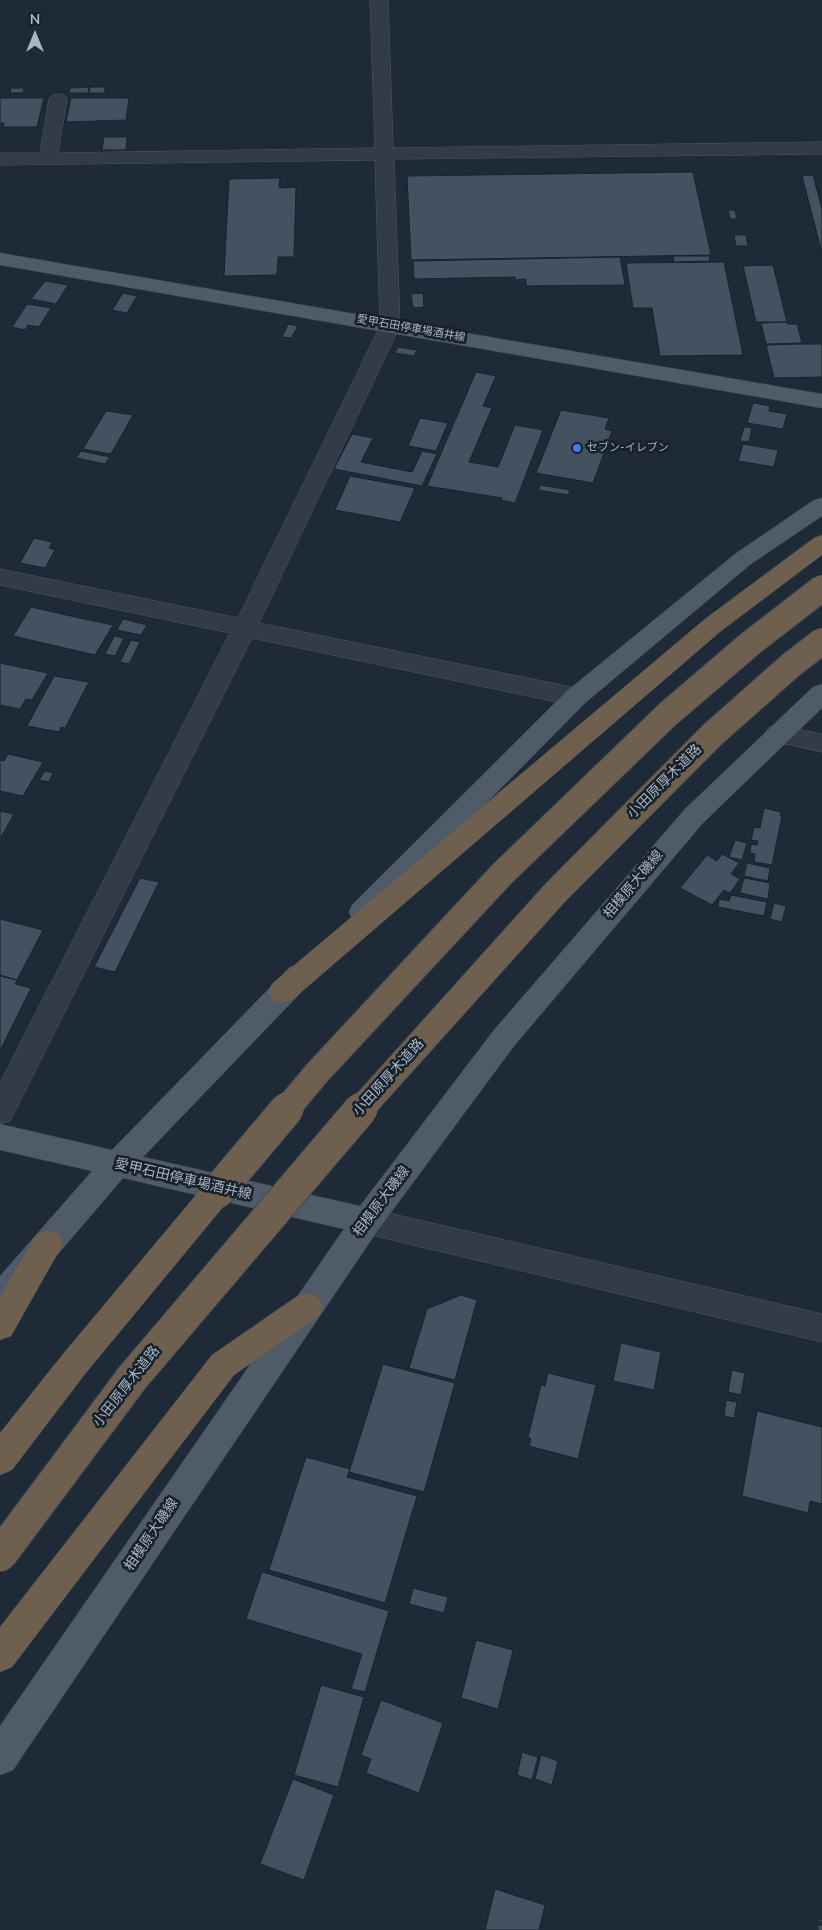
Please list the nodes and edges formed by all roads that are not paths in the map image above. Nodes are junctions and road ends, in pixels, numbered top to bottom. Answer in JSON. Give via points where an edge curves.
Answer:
{"nodes":[{"id":1,"x":379,"y":0,"type":"edge"},
{"id":2,"x":58,"y":99,"type":"dead end"},
{"id":3,"x":822,"y":148,"type":"edge"},
{"id":4,"x":382,"y":155,"type":"junction"},
{"id":5,"x":48,"y":158,"type":"junction"},
{"id":6,"x":0,"y":159,"type":"edge"},
{"id":7,"x":0,"y":259,"type":"edge"},
{"id":8,"x":390,"y":326,"type":"junction"},
{"id":9,"x":793,"y":396,"type":"junction"},
{"id":10,"x":822,"y":401,"type":"edge"},
{"id":11,"x":822,"y":408,"type":"edge"},
{"id":12,"x":822,"y":505,"type":"edge"},
{"id":13,"x":822,"y":543,"type":"edge"},
{"id":14,"x":0,"y":577,"type":"edge"},
{"id":15,"x":822,"y":588,"type":"edge"},
{"id":16,"x":245,"y":628,"type":"junction"},
{"id":17,"x":822,"y":641,"type":"edge"},
{"id":18,"x":822,"y":693,"type":"edge"},
{"id":19,"x":576,"y":696,"type":"junction"},
{"id":20,"x":778,"y":734,"type":"junction"},
{"id":21,"x":822,"y":743,"type":"edge"},
{"id":22,"x":282,"y":992,"type":"junction"},
{"id":23,"x":0,"y":1112,"type":"edge"},
{"id":24,"x":0,"y":1137,"type":"edge"},
{"id":25,"x":116,"y":1165,"type":"junction"},
{"id":26,"x":367,"y":1221,"type":"junction"},
{"id":27,"x":48,"y":1244,"type":"junction"},
{"id":28,"x":0,"y":1299,"type":"edge"},
{"id":29,"x":307,"y":1308,"type":"junction"},
{"id":30,"x":0,"y":1326,"type":"edge"},
{"id":31,"x":822,"y":1328,"type":"edge"},
{"id":32,"x":0,"y":1459,"type":"edge"},
{"id":33,"x":0,"y":1555,"type":"edge"},
{"id":34,"x":0,"y":1655,"type":"edge"},
{"id":35,"x":0,"y":1757,"type":"edge"}],
"edges":[{"from":1,"to":4,"type":"street"},
{"from":2,"to":5,"type":"street"},
{"from":3,"to":4,"type":"street"},
{"from":4,"to":5,"type":"street"},
{"from":4,"to":8,"type":"street"},
{"from":5,"to":6,"type":"street"},
{"from":7,"to":8,"type":"main road","name":"愛甲石田停車場酒井線"},
{"from":8,"to":9,"type":"main road","name":"愛甲石田停車場酒井線"},
{"from":8,"to":16,"type":"street"},
{"from":9,"to":10,"type":"main road","name":"愛甲石田停車場酒井線"},
{"from":9,"to":11,"type":"street"},
{"from":12,"to":19,"type":"main road","via":[[743,559]]},
{"from":13,"to":22,"type":"highway","via":[[713,625]]},
{"from":14,"to":16,"type":"street"},
{"from":15,"to":32,"type":"highway","bridge":true,"via":[[668,714],[502,874],[316,1074],[74,1364]]},
{"from":16,"to":19,"type":"street"},
{"from":16,"to":23,"type":"street"},
{"from":17,"to":33,"type":"highway","name":"小田原厚木道路","bridge":true,"via":[[712,735],[555,893],[363,1106],[139,1370]]},
{"from":18,"to":20,"type":"main road","name":"相模原大磯線"},
{"from":19,"to":22,"type":"main road"},
{"from":20,"to":21,"type":"street"},
{"from":20,"to":26,"type":"main road","name":"相模原大磯線","via":[[694,816],[504,1038]]},
{"from":22,"to":25,"type":"main road"},
{"from":24,"to":25,"type":"main road","name":"愛甲石田停車場酒井線"},
{"from":25,"to":26,"type":"main road","name":"愛甲石田停車場酒井線"},
{"from":25,"to":27,"type":"main road"},
{"from":26,"to":29,"type":"main road","name":"相模原大磯線"},
{"from":26,"to":31,"type":"street"},
{"from":27,"to":28,"type":"main road"},
{"from":27,"to":30,"type":"highway"},
{"from":29,"to":34,"type":"highway","via":[[223,1365]]},
{"from":29,"to":35,"type":"main road","name":"相模原大磯線"}]}
